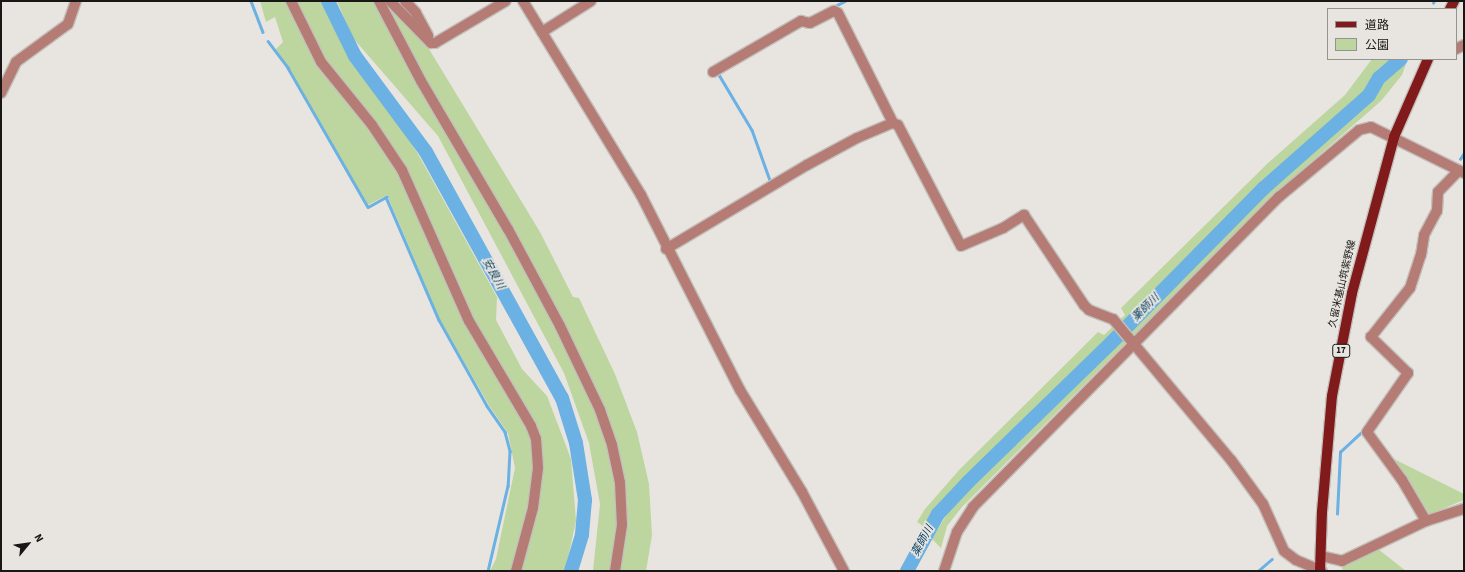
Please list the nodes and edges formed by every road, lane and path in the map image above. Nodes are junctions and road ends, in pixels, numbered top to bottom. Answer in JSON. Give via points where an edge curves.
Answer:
{"nodes":[{"id":1,"x":76,"y":1,"type":"edge"},
{"id":2,"x":291,"y":1,"type":"edge"},
{"id":3,"x":379,"y":1,"type":"edge"},
{"id":4,"x":390,"y":1,"type":"edge"},
{"id":5,"x":406,"y":1,"type":"edge"},
{"id":6,"x":506,"y":1,"type":"edge"},
{"id":7,"x":523,"y":1,"type":"edge"},
{"id":8,"x":591,"y":1,"type":"edge"},
{"id":9,"x":542,"y":32,"type":"junction"},
{"id":10,"x":435,"y":43,"type":"junction"},
{"id":11,"x":1428,"y":60,"type":"edge"},
{"id":12,"x":713,"y":72,"type":"dead end"},
{"id":13,"x":1,"y":93,"type":"edge"},
{"id":14,"x":893,"y":123,"type":"junction"},
{"id":15,"x":1394,"y":137,"type":"junction"},
{"id":16,"x":1462,"y":172,"type":"edge"},
{"id":17,"x":669,"y":246,"type":"junction"},
{"id":18,"x":1135,"y":345,"type":"junction"},
{"id":19,"x":1464,"y":509,"type":"edge"},
{"id":20,"x":1426,"y":521,"type":"junction"},
{"id":21,"x":1321,"y":556,"type":"junction"},
{"id":22,"x":516,"y":571,"type":"edge"},
{"id":23,"x":615,"y":571,"type":"edge"},
{"id":24,"x":844,"y":571,"type":"edge"},
{"id":25,"x":944,"y":571,"type":"edge"},
{"id":26,"x":1321,"y":571,"type":"edge"}],
"edges":[{"from":1,"to":13,"type":"street","via":[[68,24],[16,62]]},
{"from":2,"to":22,"type":"street","via":[[321,62],[372,124],[402,170],[469,321],[531,426],[536,439],[538,468],[533,508]]},
{"from":3,"to":23,"type":"street","via":[[421,81],[508,229],[560,326],[600,410],[620,483],[622,519]]},
{"from":4,"to":10,"type":"street","via":[[431,43]]},
{"from":5,"to":10,"type":"street"},
{"from":6,"to":10,"type":"street"},
{"from":7,"to":9,"type":"street"},
{"from":8,"to":9,"type":"street"},
{"from":9,"to":17,"type":"street"},
{"from":11,"to":15,"type":"main road","name":"久留米基山筑紫野線","number":"17"},
{"from":12,"to":14,"type":"street","via":[[768,38],[834,11],[838,13]]},
{"from":14,"to":17,"type":"street","via":[[807,165]]},
{"from":14,"to":18,"type":"street","via":[[898,125],[961,246],[1003,228],[1024,215],[1084,305],[1113,320]]},
{"from":15,"to":16,"type":"street"},
{"from":15,"to":18,"type":"street","via":[[1371,127],[1364,128],[1336,148],[1279,197]]},
{"from":15,"to":21,"type":"main road","name":"久留米基山筑紫野線","number":"17","via":[[1352,293],[1332,396],[1322,512]]},
{"from":16,"to":20,"type":"street","via":[[1438,192],[1437,211],[1424,235],[1421,255],[1410,288],[1371,337],[1408,373],[1367,432],[1402,480]]},
{"from":17,"to":24,"type":"street","via":[[740,390],[802,492]]},
{"from":18,"to":25,"type":"street","via":[[973,507],[957,532]]},
{"from":18,"to":26,"type":"street","via":[[1231,460],[1263,504],[1284,551],[1296,560]]},
{"from":19,"to":20,"type":"street"},
{"from":20,"to":21,"type":"street","via":[[1342,561]]},
{"from":21,"to":26,"type":"main road","name":"久留米基山筑紫野線","number":"17"}]}
